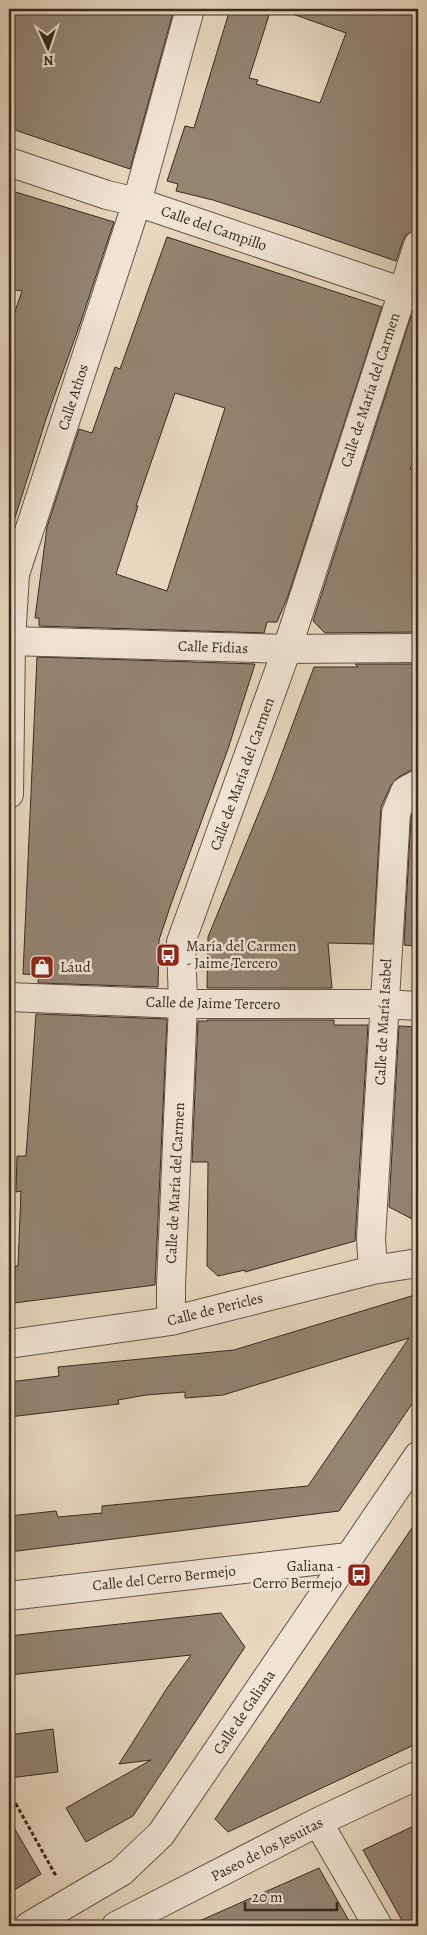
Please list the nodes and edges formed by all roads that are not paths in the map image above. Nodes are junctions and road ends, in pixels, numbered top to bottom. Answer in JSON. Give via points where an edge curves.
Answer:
{"nodes":[{"id":1,"x":190,"y":9,"type":"edge"},
{"id":2,"x":9,"y":162,"type":"edge"},
{"id":3,"x":137,"y":202,"type":"junction"},
{"id":4,"x":418,"y":245,"type":"edge"},
{"id":5,"x":410,"y":294,"type":"edge"},
{"id":6,"x":10,"y":641,"type":"edge"},
{"id":7,"x":418,"y":648,"type":"edge"},
{"id":8,"x":287,"y":649,"type":"junction"},
{"id":9,"x":418,"y":784,"type":"edge"},
{"id":10,"x":9,"y":794,"type":"edge"},
{"id":11,"x":9,"y":997,"type":"edge"},
{"id":12,"x":183,"y":1004,"type":"junction"},
{"id":13,"x":384,"y":1004,"type":"junction"},
{"id":14,"x":418,"y":1006,"type":"edge"},
{"id":15,"x":418,"y":1263,"type":"edge"},
{"id":16,"x":373,"y":1270,"type":"junction"},
{"id":17,"x":171,"y":1321,"type":"junction"},
{"id":18,"x":9,"y":1344,"type":"edge"},
{"id":19,"x":418,"y":1456,"type":"edge"},
{"id":20,"x":348,"y":1557,"type":"junction"},
{"id":21,"x":9,"y":1596,"type":"edge"},
{"id":22,"x":418,"y":1775,"type":"edge"},
{"id":23,"x":318,"y":1822,"type":"junction"},
{"id":24,"x":29,"y":1926,"type":"edge"},
{"id":25,"x":116,"y":1926,"type":"edge"},
{"id":26,"x":378,"y":1926,"type":"edge"}],
"edges":[{"from":1,"to":3,"type":"street","name":"Calle Athos"},
{"from":2,"to":3,"type":"street","name":"Calle del Campillo"},
{"from":3,"to":5,"type":"street","name":"Calle del Campillo"},
{"from":3,"to":6,"type":"street","name":"Calle Athos","via":[[15,574]]},
{"from":4,"to":5,"type":"street","name":"Calle de María del Carmen"},
{"from":5,"to":8,"type":"street","name":"Calle de María del Carmen"},
{"from":6,"to":8,"type":"street","name":"Calle Fidias"},
{"from":6,"to":10,"type":"street","name":"Calle Athos"},
{"from":7,"to":8,"type":"street","name":"Calle Fidias"},
{"from":8,"to":12,"type":"street","name":"Calle de María del Carmen","via":[[180,942]]},
{"from":9,"to":13,"type":"street","name":"Calle de María Isabel","via":[[405,792],[396,813]]},
{"from":11,"to":12,"type":"street","name":"Calle de Jaime Tercero"},
{"from":12,"to":13,"type":"street","name":"Calle de Jaime Tercero"},
{"from":12,"to":17,"type":"street","name":"Calle de María del Carmen"},
{"from":13,"to":14,"type":"street","name":"Calle de Jaime Tercero"},
{"from":13,"to":16,"type":"street","name":"Calle de María Isabel","via":[[371,1239]]},
{"from":15,"to":16,"type":"street","name":"Calle de Pericles"},
{"from":16,"to":17,"type":"street","name":"Calle de Pericles"},
{"from":17,"to":18,"type":"street","name":"Calle de Pericles"},
{"from":19,"to":20,"type":"street","name":"Calle de Galiana"},
{"from":20,"to":21,"type":"street","name":"Calle del Cerro Bermejo"},
{"from":20,"to":24,"type":"street","name":"Calle de Galiana","via":[[161,1834],[121,1872]]},
{"from":22,"to":23,"type":"street","name":"Paseo de los Jesuitas"},
{"from":23,"to":25,"type":"street","name":"Paseo de los Jesuitas"},
{"from":23,"to":26,"type":"street"}]}
